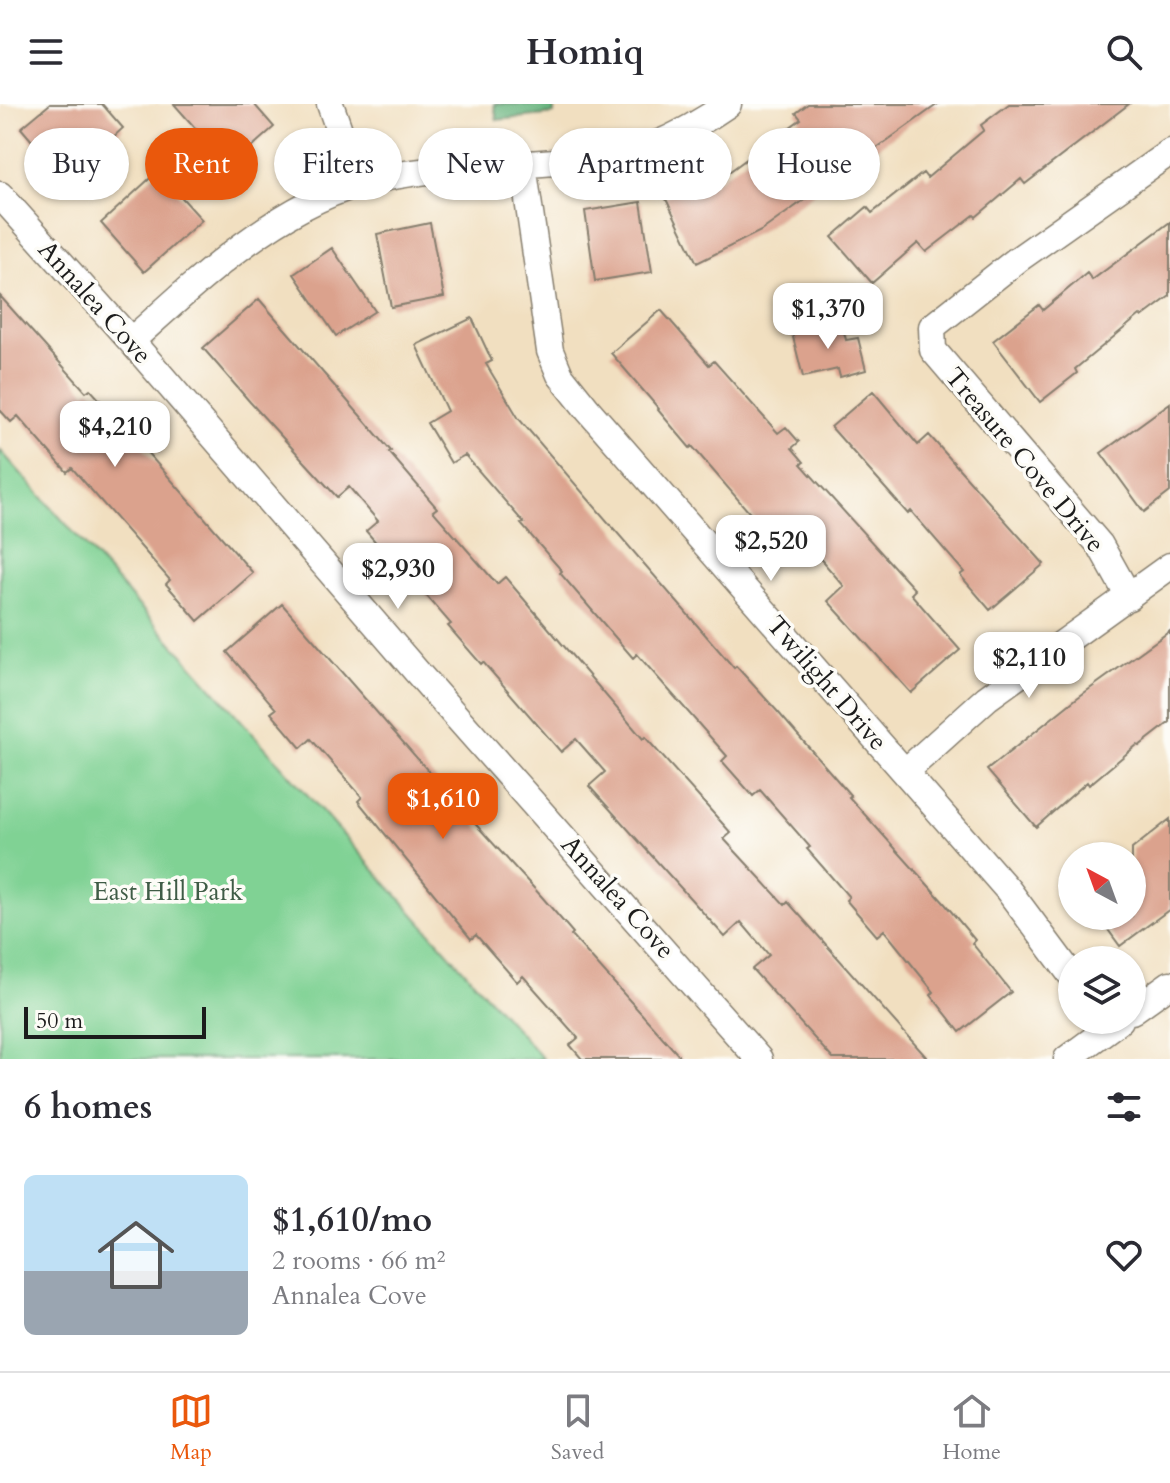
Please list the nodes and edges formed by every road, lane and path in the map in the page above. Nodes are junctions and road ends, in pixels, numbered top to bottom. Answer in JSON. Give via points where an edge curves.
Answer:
{"nodes":[{"id":1,"x":330,"y":104,"type":"edge"},
{"id":2,"x":728,"y":104,"type":"edge"},
{"id":3,"x":338,"y":128,"type":"edge"},
{"id":4,"x":1170,"y":152,"type":"edge"},
{"id":5,"x":533,"y":164,"type":"edge"},
{"id":6,"x":0,"y":195,"type":"edge"},
{"id":7,"x":321,"y":200,"type":"edge"},
{"id":8,"x":528,"y":200,"type":"edge"},
{"id":9,"x":131,"y":341,"type":"junction"},
{"id":10,"x":1170,"y":566,"type":"edge"},
{"id":11,"x":1129,"y":597,"type":"junction"},
{"id":12,"x":905,"y":772,"type":"junction"},
{"id":13,"x":1058,"y":957,"type":"edge"},
{"id":14,"x":1170,"y":984,"type":"edge"},
{"id":15,"x":1146,"y":1001,"type":"edge"},
{"id":16,"x":1097,"y":1034,"type":"edge"},
{"id":17,"x":759,"y":1059,"type":"edge"},
{"id":18,"x":1067,"y":1059,"type":"edge"}],
"edges":[{"from":1,"to":3,"type":"street"},
{"from":2,"to":5,"type":"street","via":[[654,145],[582,161]]},
{"from":4,"to":11,"type":"street","name":"Treasure Cove Drive","via":[[932,327],[933,350],[1100,545]]},
{"from":6,"to":9,"type":"street","name":"Annalea Cove"},
{"from":7,"to":9,"type":"street","via":[[253,237]]},
{"from":8,"to":12,"type":"street","name":"Twilight Drive","via":[[550,351],[560,375]]},
{"from":9,"to":17,"type":"street","name":"Annalea Cove"},
{"from":10,"to":11,"type":"street"},
{"from":11,"to":12,"type":"street","via":[[987,698]]},
{"from":12,"to":13,"type":"street","name":"Twilight Drive","via":[[1008,890]]},
{"from":14,"to":15,"type":"street"},
{"from":16,"to":18,"type":"street"}]}
